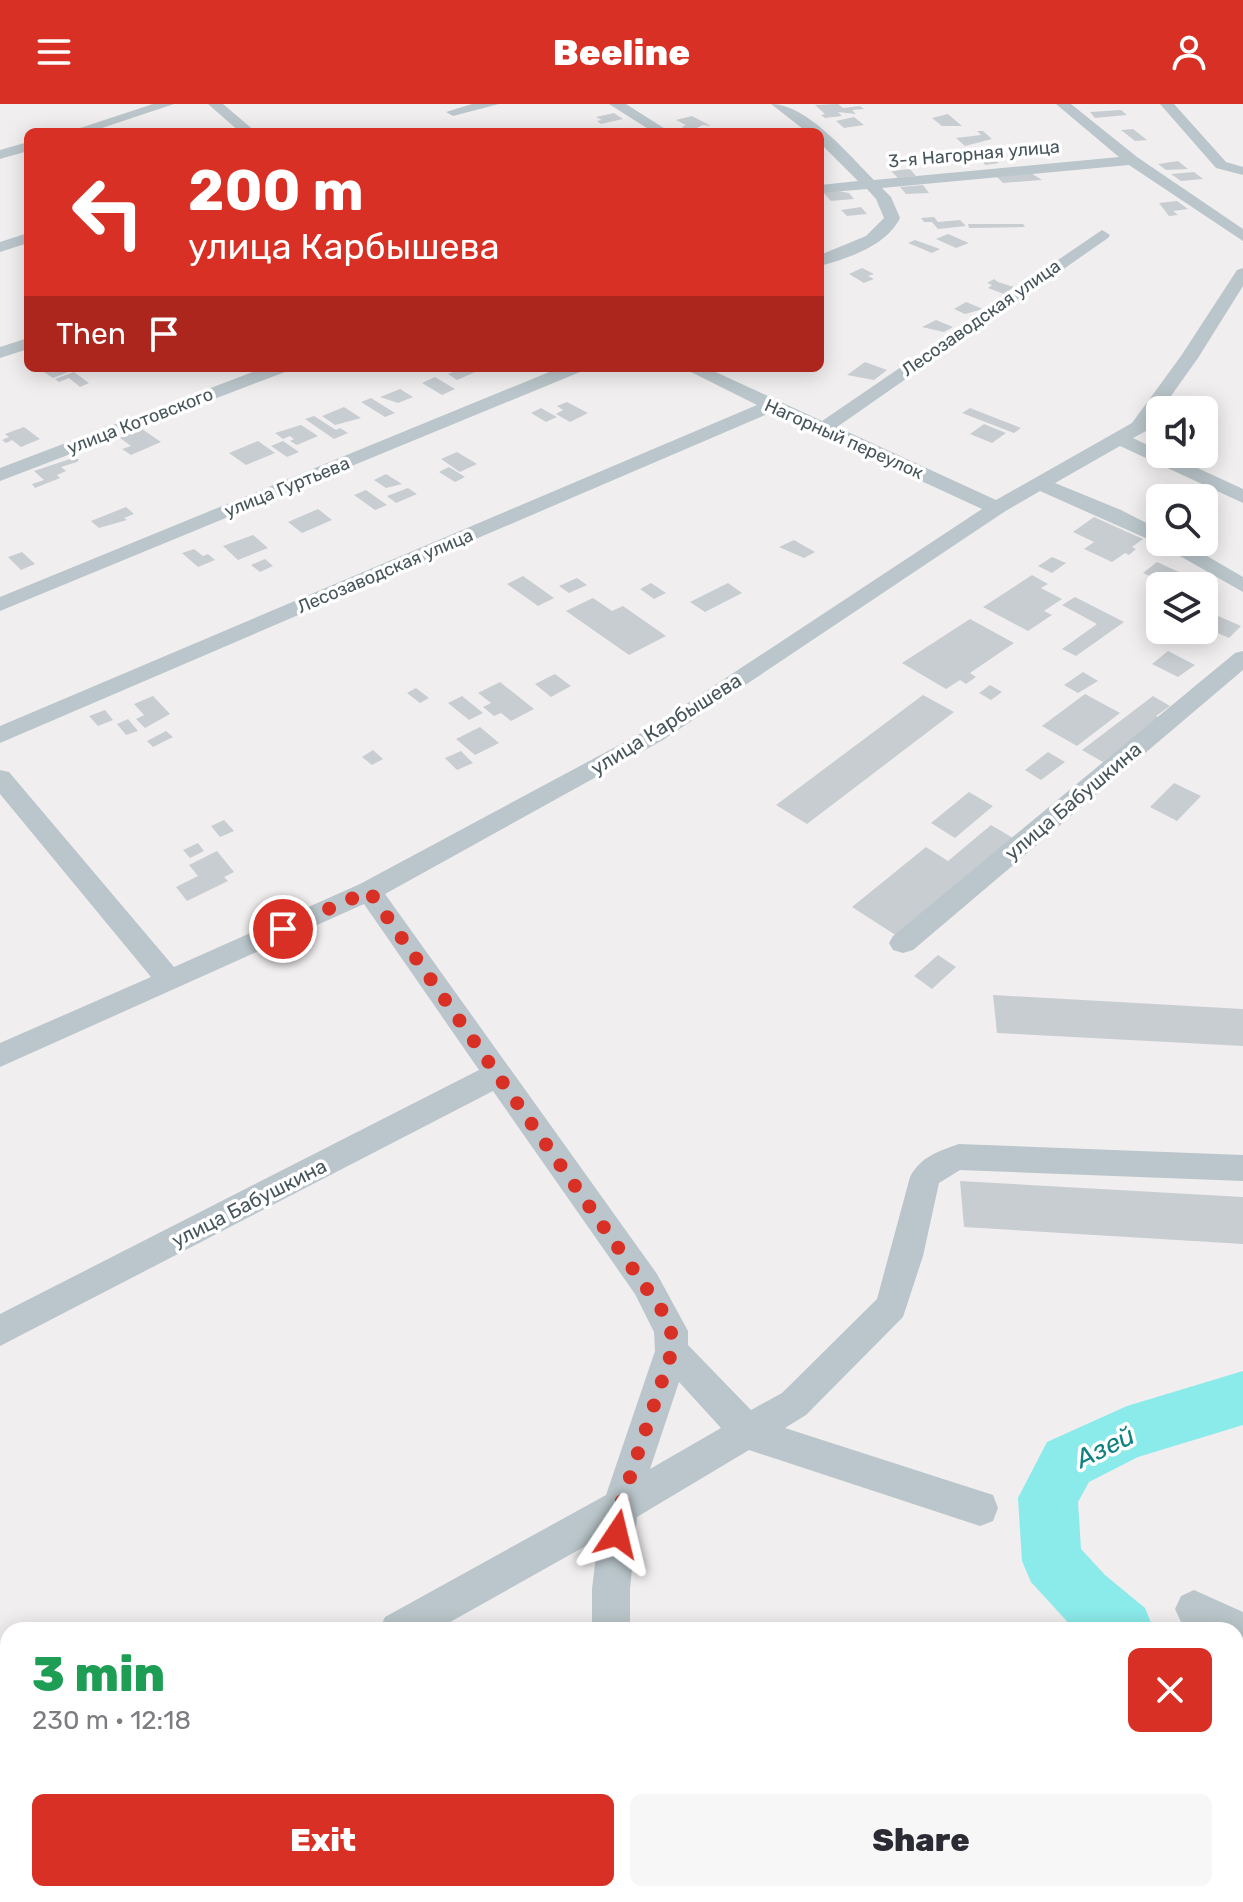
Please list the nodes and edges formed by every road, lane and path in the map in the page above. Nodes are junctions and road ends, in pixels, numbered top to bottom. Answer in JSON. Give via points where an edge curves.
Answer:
{"nodes":[{"id":1,"x":167,"y":104,"type":"edge"},
{"id":2,"x":215,"y":104,"type":"edge"},
{"id":3,"x":492,"y":104,"type":"edge"},
{"id":4,"x":616,"y":104,"type":"edge"},
{"id":5,"x":778,"y":104,"type":"edge"},
{"id":6,"x":1063,"y":104,"type":"edge"},
{"id":7,"x":1167,"y":104,"type":"edge"},
{"id":8,"x":465,"y":122,"type":"dead end"},
{"id":9,"x":88,"y":128,"type":"edge"},
{"id":10,"x":244,"y":128,"type":"edge"},
{"id":11,"x":656,"y":128,"type":"edge"},
{"id":12,"x":810,"y":128,"type":"edge"},
{"id":13,"x":824,"y":140,"type":"edge"},
{"id":14,"x":24,"y":147,"type":"edge"},
{"id":15,"x":0,"y":155,"type":"edge"},
{"id":16,"x":1132,"y":160,"type":"junction"},
{"id":17,"x":1243,"y":171,"type":"edge"},
{"id":18,"x":870,"y":184,"type":"junction"},
{"id":19,"x":824,"y":189,"type":"edge"},
{"id":20,"x":1102,"y":235,"type":"dead end"},
{"id":21,"x":1243,"y":236,"type":"edge"},
{"id":22,"x":24,"y":239,"type":"edge"},
{"id":23,"x":0,"y":247,"type":"edge"},
{"id":24,"x":824,"y":259,"type":"edge"},
{"id":25,"x":1243,"y":273,"type":"edge"},
{"id":26,"x":24,"y":344,"type":"edge"},
{"id":27,"x":0,"y":353,"type":"edge"},
{"id":28,"x":269,"y":372,"type":"edge"},
{"id":29,"x":564,"y":372,"type":"edge"},
{"id":30,"x":700,"y":372,"type":"edge"},
{"id":31,"x":770,"y":406,"type":"junction"},
{"id":32,"x":822,"y":429,"type":"junction"},
{"id":33,"x":1120,"y":439,"type":"junction"},
{"id":34,"x":0,"y":475,"type":"edge"},
{"id":35,"x":1039,"y":484,"type":"junction"},
{"id":36,"x":1243,"y":497,"type":"edge"},
{"id":37,"x":997,"y":508,"type":"junction"},
{"id":38,"x":1146,"y":531,"type":"edge"},
{"id":39,"x":1192,"y":556,"type":"edge"},
{"id":40,"x":1243,"y":586,"type":"edge"},
{"id":41,"x":0,"y":605,"type":"edge"},
{"id":42,"x":1243,"y":658,"type":"edge"},
{"id":43,"x":0,"y":735,"type":"edge"},
{"id":44,"x":0,"y":778,"type":"edge"},
{"id":45,"x":369,"y":891,"type":"junction"},
{"id":46,"x":903,"y":943,"type":"dead end"},
{"id":47,"x":169,"y":980,"type":"junction"},
{"id":48,"x":0,"y":1056,"type":"edge"},
{"id":49,"x":497,"y":1075,"type":"junction"},
{"id":50,"x":1243,"y":1168,"type":"edge"},
{"id":51,"x":0,"y":1331,"type":"edge"},
{"id":52,"x":672,"y":1351,"type":"junction"},
{"id":53,"x":749,"y":1433,"type":"junction"},
{"id":54,"x":620,"y":1507,"type":"junction"},
{"id":55,"x":980,"y":1508,"type":"dead end"},
{"id":56,"x":1194,"y":1609,"type":"dead end"},
{"id":57,"x":412,"y":1622,"type":"edge"},
{"id":58,"x":611,"y":1622,"type":"edge"},
{"id":59,"x":1223,"y":1622,"type":"edge"}],
"edges":[{"from":1,"to":9,"type":"street"},
{"from":2,"to":10,"type":"street"},
{"from":3,"to":8,"type":"street","via":[[453,112]]},
{"from":4,"to":11,"type":"street"},
{"from":5,"to":12,"type":"street"},
{"from":6,"to":16,"type":"street"},
{"from":7,"to":17,"type":"street","via":[[1221,165]]},
{"from":13,"to":18,"type":"street"},
{"from":14,"to":15,"type":"street"},
{"from":16,"to":18,"type":"street","name":"3-я Нагорная улица"},
{"from":16,"to":21,"type":"street"},
{"from":18,"to":19,"type":"street","name":"3-я Нагорная улица"},
{"from":18,"to":24,"type":"street","via":[[883,197],[890,225],[872,239]]},
{"from":20,"to":32,"type":"street","name":"Лесозаводская улица"},
{"from":22,"to":23,"type":"street"},
{"from":25,"to":33,"type":"street","name":"улица Карбышева","via":[[1139,427]]},
{"from":26,"to":27,"type":"street"},
{"from":28,"to":34,"type":"street","name":"улица Котовского"},
{"from":29,"to":41,"type":"street","name":"улица Гуртьева"},
{"from":30,"to":31,"type":"street","name":"Нагорный переулок"},
{"from":31,"to":32,"type":"street","name":"Нагорный переулок"},
{"from":31,"to":43,"type":"street","name":"Лесозаводская улица"},
{"from":32,"to":37,"type":"street","name":"Нагорный переулок"},
{"from":33,"to":35,"type":"street","name":"улица Карбышева"},
{"from":33,"to":36,"type":"street"},
{"from":35,"to":37,"type":"street","name":"улица Карбышева"},
{"from":35,"to":38,"type":"street"},
{"from":37,"to":45,"type":"street","name":"улица Карбышева","via":[[655,735]]},
{"from":39,"to":40,"type":"street"},
{"from":42,"to":46,"type":"street","name":"улица Бабушкина"},
{"from":44,"to":47,"type":"street"},
{"from":45,"to":47,"type":"street","name":"улица Карбышева"},
{"from":45,"to":49,"type":"street"},
{"from":47,"to":48,"type":"street","name":"улица Карбышева"},
{"from":49,"to":51,"type":"street","name":"улица Бабушкина"},
{"from":49,"to":52,"type":"street","via":[[646,1284],[671,1331]]},
{"from":50,"to":53,"type":"street","via":[[959,1157],[940,1164],[925,1177],[891,1307],[794,1404]]},
{"from":52,"to":53,"type":"street"},
{"from":52,"to":54,"type":"street"},
{"from":53,"to":54,"type":"street"},
{"from":53,"to":55,"type":"street"},
{"from":54,"to":57,"type":"street"},
{"from":54,"to":58,"type":"street"},
{"from":56,"to":59,"type":"street"}]}
